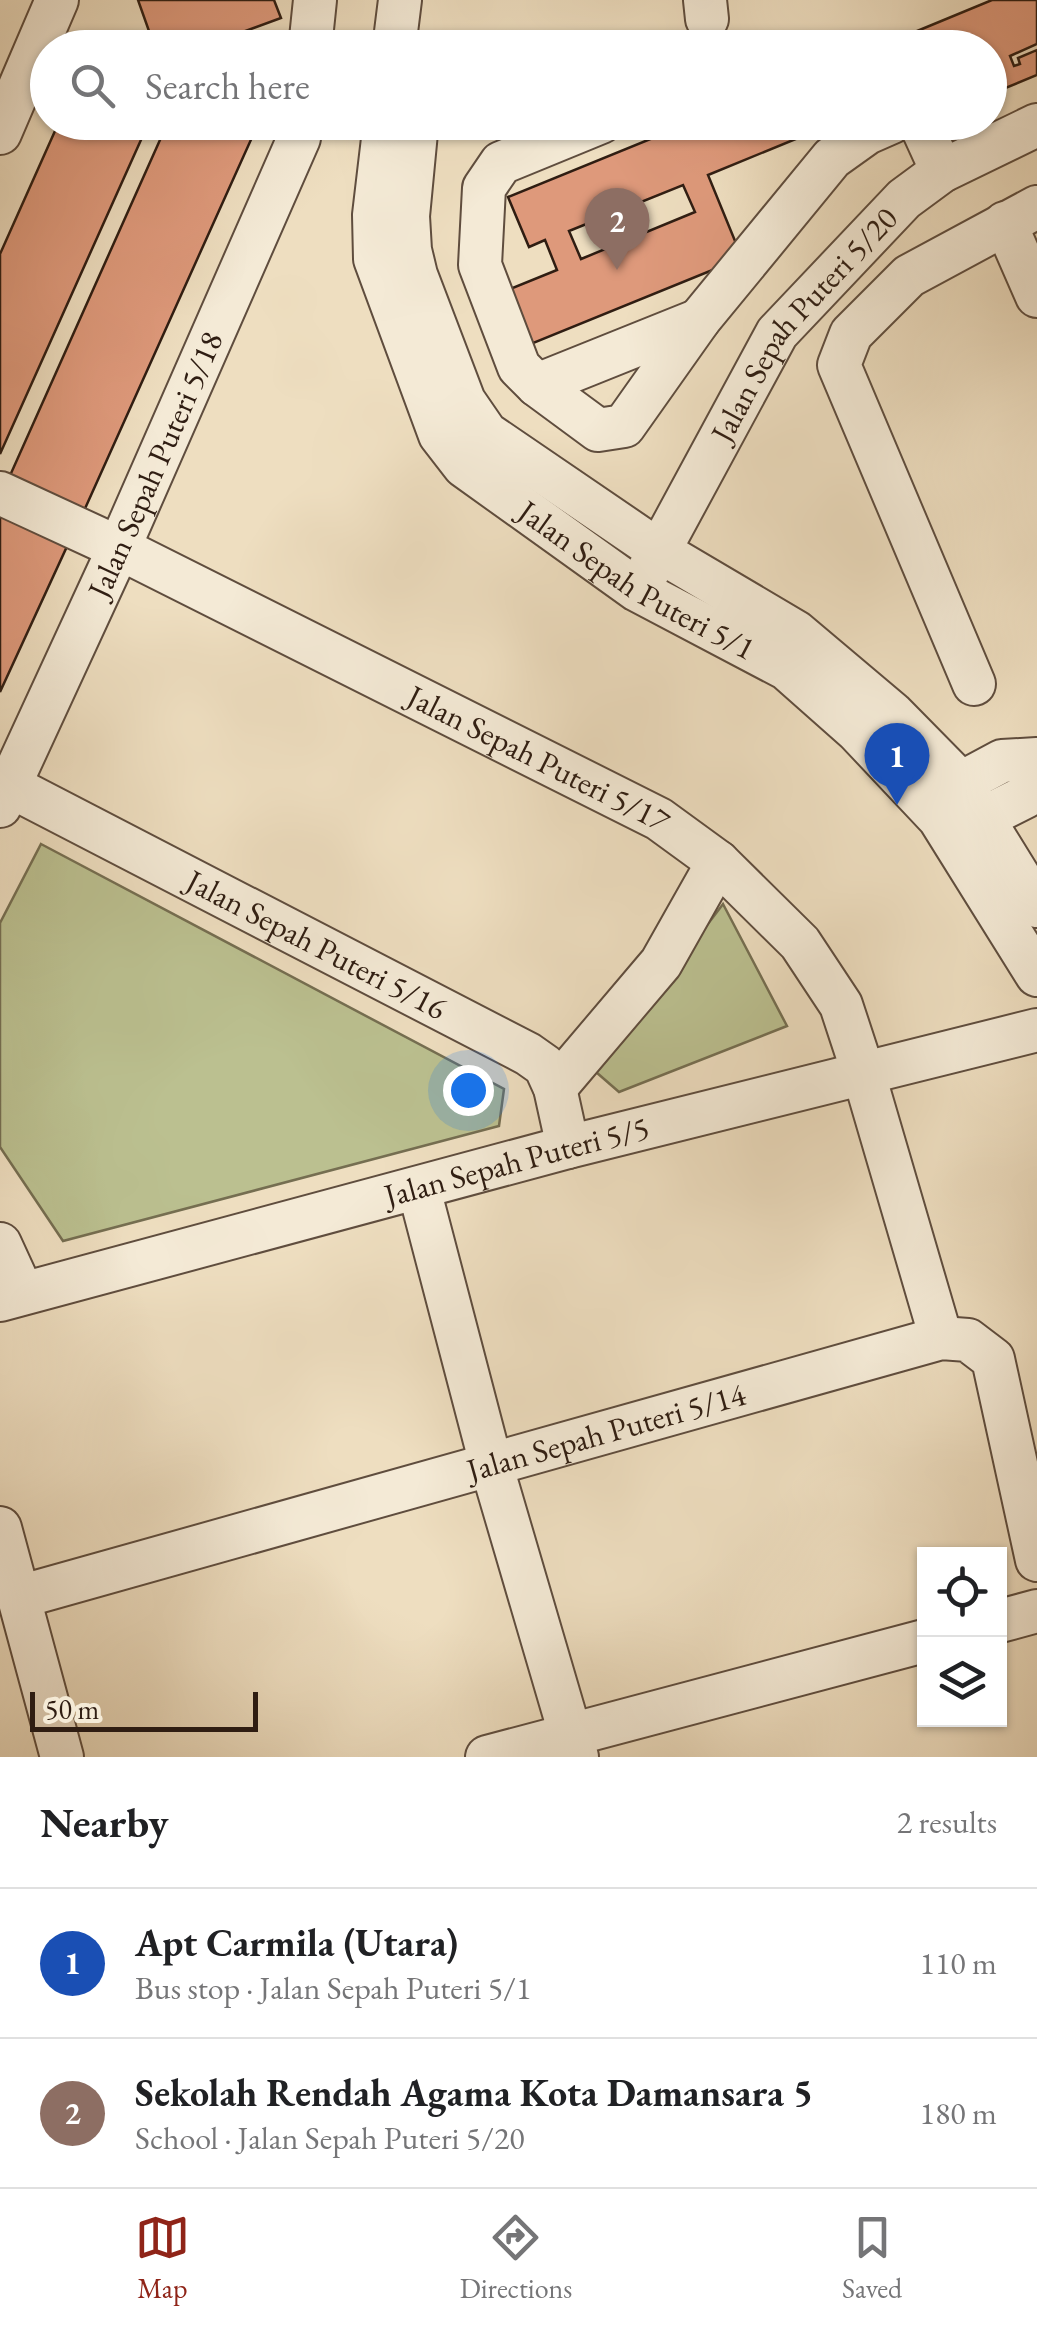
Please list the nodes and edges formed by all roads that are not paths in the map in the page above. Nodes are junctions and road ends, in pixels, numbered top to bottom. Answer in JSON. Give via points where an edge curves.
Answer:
{"nodes":[{"id":1,"x":57,"y":0,"type":"edge"},
{"id":2,"x":315,"y":0,"type":"edge"},
{"id":3,"x":400,"y":0,"type":"edge"},
{"id":4,"x":429,"y":0,"type":"edge"},
{"id":5,"x":44,"y":30,"type":"edge"},
{"id":6,"x":312,"y":30,"type":"edge"},
{"id":7,"x":396,"y":30,"type":"edge"},
{"id":8,"x":426,"y":30,"type":"edge"},
{"id":9,"x":30,"y":63,"type":"edge"},
{"id":10,"x":1037,"y":125,"type":"edge"},
{"id":11,"x":0,"y":134,"type":"edge"},
{"id":12,"x":298,"y":140,"type":"edge"},
{"id":13,"x":383,"y":140,"type":"edge"},
{"id":14,"x":415,"y":140,"type":"edge"},
{"id":15,"x":558,"y":140,"type":"edge"},
{"id":16,"x":857,"y":140,"type":"edge"},
{"id":17,"x":928,"y":140,"type":"edge"},
{"id":18,"x":1006,"y":140,"type":"edge"},
{"id":19,"x":1007,"y":140,"type":"edge"},
{"id":20,"x":942,"y":171,"type":"junction"},
{"id":21,"x":1021,"y":216,"type":"edge"},
{"id":22,"x":1036,"y":292,"type":"edge"},
{"id":23,"x":699,"y":320,"type":"junction"},
{"id":24,"x":537,"y":385,"type":"junction"},
{"id":25,"x":0,"y":494,"type":"edge"},
{"id":26,"x":119,"y":548,"type":"junction"},
{"id":27,"x":659,"y":551,"type":"junction"},
{"id":28,"x":638,"y":590,"type":"junction"},
{"id":29,"x":974,"y":684,"type":"dead end"},
{"id":30,"x":1037,"y":759,"type":"edge"},
{"id":31,"x":1037,"y":788,"type":"edge"},
{"id":32,"x":5,"y":796,"type":"edge"},
{"id":33,"x":972,"y":800,"type":"junction"},
{"id":34,"x":718,"y":862,"type":"junction"},
{"id":35,"x":1037,"y":906,"type":"edge"},
{"id":36,"x":1037,"y":975,"type":"edge"},
{"id":37,"x":1037,"y":1030,"type":"edge"},
{"id":38,"x":864,"y":1075,"type":"junction"},
{"id":39,"x":555,"y":1088,"type":"junction"},
{"id":40,"x":568,"y":1147,"type":"junction"},
{"id":41,"x":418,"y":1189,"type":"junction"},
{"id":42,"x":0,"y":1244,"type":"edge"},
{"id":43,"x":11,"y":1296,"type":"edge"},
{"id":44,"x":941,"y":1338,"type":"junction"},
{"id":45,"x":491,"y":1464,"type":"junction"},
{"id":46,"x":0,"y":1528,"type":"edge"},
{"id":47,"x":1037,"y":1560,"type":"edge"},
{"id":48,"x":19,"y":1597,"type":"junction"},
{"id":49,"x":1037,"y":1610,"type":"edge"},
{"id":50,"x":1007,"y":1618,"type":"edge"},
{"id":51,"x":917,"y":1642,"type":"edge"},
{"id":52,"x":574,"y":1746,"type":"edge"},
{"id":53,"x":62,"y":1757,"type":"edge"},
{"id":54,"x":487,"y":1757,"type":"edge"}],
"edges":[{"from":1,"to":5,"type":"street"},
{"from":2,"to":6,"type":"street"},
{"from":3,"to":7,"type":"street"},
{"from":4,"to":8,"type":"street"},
{"from":9,"to":11,"type":"street"},
{"from":10,"to":19,"type":"street","name":"Jalan Sepah Puteri 5/20"},
{"from":12,"to":26,"type":"street","name":"Jalan Sepah Puteri 5/18"},
{"from":13,"to":28,"type":"street","name":"Jalan Sepah Puteri 5/1","via":[[375,259],[440,435],[464,466]]},
{"from":14,"to":27,"type":"street","via":[[410,250],[464,401],[486,433]]},
{"from":15,"to":24,"type":"street","via":[[501,164],[484,188],[480,265],[519,366]]},
{"from":16,"to":23,"type":"street","via":[[832,158]]},
{"from":17,"to":20,"type":"street"},
{"from":18,"to":20,"type":"street","name":"Jalan Sepah Puteri 5/20"},
{"from":20,"to":27,"type":"street","name":"Jalan Sepah Puteri 5/20","via":[[904,199],[777,334]]},
{"from":21,"to":22,"type":"street"},
{"from":21,"to":29,"type":"street","via":[[909,276],[851,334],[839,365]]},
{"from":23,"to":24,"type":"street"},
{"from":23,"to":24,"type":"street","via":[[624,426],[598,430]]},
{"from":25,"to":26,"type":"street","name":"Jalan Sepah Puteri 5/17"},
{"from":26,"to":32,"type":"street","name":"Jalan Sepah Puteri 5/18"},
{"from":26,"to":34,"type":"street","name":"Jalan Sepah Puteri 5/17","via":[[659,818]]},
{"from":27,"to":28,"type":"street","name":"Jalan Sepah Puteri 5/20"},
{"from":27,"to":33,"type":"street","via":[[796,632],[892,713]]},
{"from":28,"to":36,"type":"street","name":"Jalan Sepah Puteri 5/1","via":[[787,670],[857,731],[939,818]]},
{"from":30,"to":33,"type":"street","via":[[1002,762]]},
{"from":31,"to":33,"type":"street"},
{"from":32,"to":39,"type":"street","name":"Jalan Sepah Puteri 5/16","via":[[528,1054],[545,1066]]},
{"from":33,"to":35,"type":"street"},
{"from":34,"to":38,"type":"street","name":"Jalan Sepah Puteri 5/17","via":[[800,943],[841,1005]]},
{"from":34,"to":39,"type":"street","via":[[662,963]]},
{"from":37,"to":38,"type":"street","name":"Jalan Sepah Puteri 5/5"},
{"from":38,"to":40,"type":"street","name":"Jalan Sepah Puteri 5/5"},
{"from":38,"to":44,"type":"street","name":"Jalan Sepah Puteri 5/17"},
{"from":39,"to":40,"type":"street","name":"Jalan Sepah Puteri 5/16"},
{"from":40,"to":41,"type":"street","name":"Jalan Sepah Puteri 5/5"},
{"from":41,"to":43,"type":"street","name":"Jalan Sepah Puteri 5/5"},
{"from":41,"to":45,"type":"street"},
{"from":42,"to":43,"type":"street"},
{"from":44,"to":45,"type":"street","name":"Jalan Sepah Puteri 5/14"},
{"from":44,"to":47,"type":"street","via":[[968,1340],[993,1359]]},
{"from":45,"to":48,"type":"street","name":"Jalan Sepah Puteri 5/14"},
{"from":45,"to":52,"type":"street"},
{"from":46,"to":48,"type":"street"},
{"from":48,"to":53,"type":"street"},
{"from":49,"to":50,"type":"street"},
{"from":51,"to":52,"type":"street"},
{"from":52,"to":54,"type":"street"}]}
